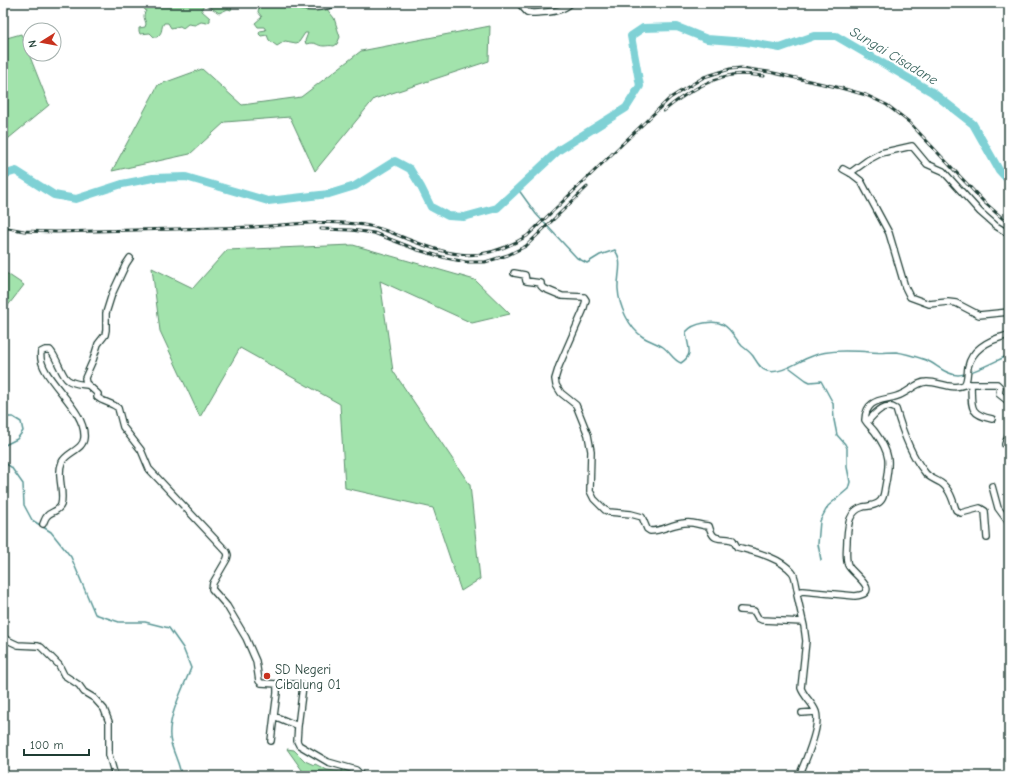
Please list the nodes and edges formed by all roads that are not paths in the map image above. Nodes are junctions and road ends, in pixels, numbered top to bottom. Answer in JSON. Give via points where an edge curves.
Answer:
{"nodes":[{"id":1,"x":291,"y":3,"type":"edge"},
{"id":2,"x":338,"y":3,"type":"edge"},
{"id":3,"x":519,"y":3,"type":"edge"},
{"id":4,"x":571,"y":3,"type":"edge"},
{"id":5,"x":843,"y":169,"type":"dead end"},
{"id":6,"x":850,"y":173,"type":"junction"},
{"id":7,"x":1009,"y":234,"type":"edge"},
{"id":8,"x":130,"y":258,"type":"dead end"},
{"id":9,"x":514,"y":273,"type":"dead end"},
{"id":10,"x":1009,"y":312,"type":"edge"},
{"id":11,"x":1009,"y":335,"type":"edge"},
{"id":12,"x":968,"y":384,"type":"junction"},
{"id":13,"x":87,"y":385,"type":"junction"},
{"id":14,"x":1009,"y":402,"type":"edge"},
{"id":15,"x":992,"y":419,"type":"dead end"},
{"id":16,"x":867,"y":422,"type":"junction"},
{"id":17,"x":1009,"y":433,"type":"edge"},
{"id":18,"x":1009,"y":447,"type":"edge"},
{"id":19,"x":992,"y":486,"type":"dead end"},
{"id":20,"x":1009,"y":523,"type":"edge"},
{"id":21,"x":43,"y":524,"type":"dead end"},
{"id":22,"x":988,"y":538,"type":"dead end"},
{"id":23,"x":798,"y":593,"type":"junction"},
{"id":24,"x":740,"y":610,"type":"dead end"},
{"id":25,"x":804,"y":622,"type":"junction"},
{"id":26,"x":3,"y":638,"type":"edge"},
{"id":27,"x":277,"y":684,"type":"junction"},
{"id":28,"x":816,"y":712,"type":"junction"},
{"id":29,"x":802,"y":713,"type":"dead end"},
{"id":30,"x":274,"y":716,"type":"junction"},
{"id":31,"x":298,"y":726,"type":"junction"},
{"id":32,"x":271,"y":741,"type":"dead end"},
{"id":33,"x":115,"y":776,"type":"edge"},
{"id":34,"x":362,"y":776,"type":"edge"},
{"id":35,"x":800,"y":776,"type":"edge"}],
"edges":[{"from":1,"to":2,"type":"street","via":[[306,7]]},
{"from":3,"to":4,"type":"street","via":[[532,13],[559,11]]},
{"from":5,"to":6,"type":"street"},
{"from":6,"to":7,"type":"street","via":[[881,153],[912,146],[927,164],[943,171],[980,212]]},
{"from":6,"to":10,"type":"street","via":[[861,182],[889,233],[910,297],[929,304],[956,303],[979,315]]},
{"from":8,"to":13,"type":"street","via":[[110,299],[106,330],[86,375]]},
{"from":9,"to":23,"type":"street","via":[[525,275],[526,280],[541,283],[542,287],[559,296],[584,297],[586,300],[555,382],[561,393],[576,405],[588,435],[591,451],[590,491],[594,499],[609,512],[642,517],[650,531],[688,522],[709,526],[714,537],[734,540],[737,547],[763,555],[786,567],[793,574]]},
{"from":11,"to":12,"type":"street","via":[[994,339],[970,359]]},
{"from":12,"to":14,"type":"street","via":[[997,384],[1000,387],[999,394]]},
{"from":12,"to":15,"type":"street","via":[[974,412]]},
{"from":12,"to":16,"type":"street","via":[[954,387],[928,382],[917,384],[899,396],[877,401],[867,413]]},
{"from":13,"to":21,"type":"street","via":[[66,379],[51,351],[48,349],[40,352],[40,358],[53,384],[72,405],[84,431],[82,444],[63,461],[60,472],[61,504],[58,510],[47,516]]},
{"from":13,"to":27,"type":"street","via":[[98,394],[97,397],[102,402],[118,408],[123,428],[141,450],[149,469],[227,552],[227,559],[212,589],[246,638],[256,661],[259,682]]},
{"from":16,"to":22,"type":"street","via":[[880,409],[896,409],[910,449],[918,463],[927,475],[942,484],[951,495],[956,510],[961,513],[980,508],[985,510]]},
{"from":16,"to":23,"type":"street","via":[[884,447],[889,467],[881,501],[858,509],[850,520],[847,563],[865,583],[866,591],[852,596],[802,591]]},
{"from":17,"to":18,"type":"street","via":[[1005,444]]},
{"from":19,"to":20,"type":"street","via":[[998,508]]},
{"from":23,"to":25,"type":"street"},
{"from":24,"to":25,"type":"street","via":[[754,610],[762,620]]},
{"from":25,"to":28,"type":"street","via":[[806,645],[801,688]]},
{"from":26,"to":33,"type":"street","via":[[18,645],[41,647],[59,665],[64,675],[100,703],[108,717],[109,756]]},
{"from":27,"to":30,"type":"street"},
{"from":27,"to":31,"type":"street","via":[[303,686]]},
{"from":28,"to":29,"type":"street"},
{"from":28,"to":35,"type":"street","via":[[817,723]]},
{"from":30,"to":31,"type":"street"},
{"from":30,"to":32,"type":"street"},
{"from":31,"to":34,"type":"street","via":[[298,744],[328,762],[356,770]]}]}
